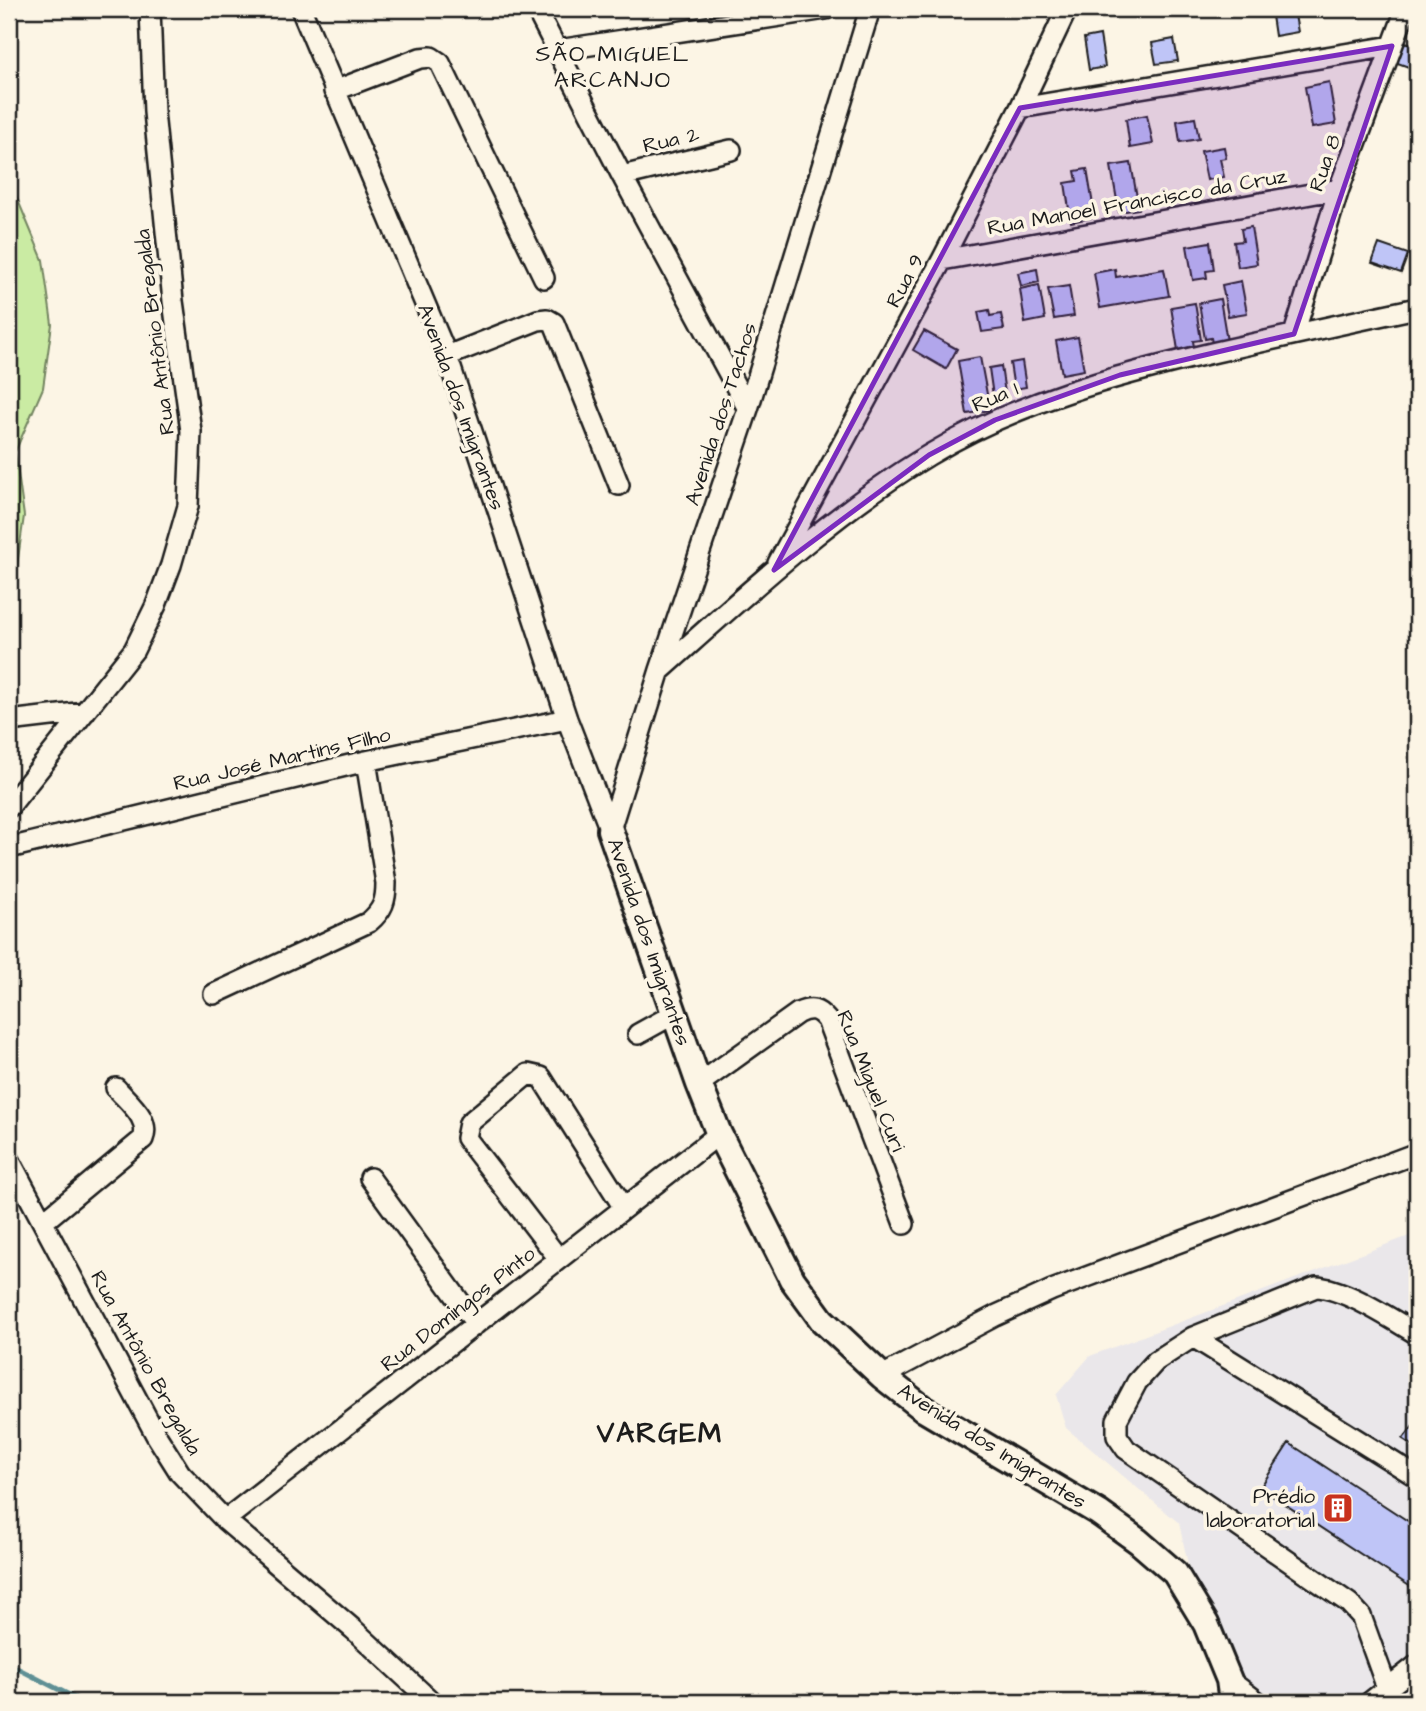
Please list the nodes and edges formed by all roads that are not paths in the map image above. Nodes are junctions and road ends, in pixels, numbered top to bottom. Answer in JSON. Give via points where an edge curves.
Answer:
{"nodes":[{"id":1,"x":150,"y":9,"type":"edge"},
{"id":2,"x":301,"y":9,"type":"edge"},
{"id":3,"x":536,"y":9,"type":"edge"},
{"id":4,"x":825,"y":9,"type":"edge"},
{"id":5,"x":870,"y":9,"type":"edge"},
{"id":6,"x":1067,"y":9,"type":"edge"},
{"id":7,"x":1406,"y":9,"type":"edge"},
{"id":8,"x":1392,"y":46,"type":"junction"},
{"id":9,"x":558,"y":50,"type":"junction"},
{"id":10,"x":334,"y":91,"type":"junction"},
{"id":11,"x":1020,"y":108,"type":"junction"},
{"id":12,"x":731,"y":150,"type":"dead end"},
{"id":13,"x":622,"y":176,"type":"junction"},
{"id":14,"x":1339,"y":189,"type":"junction"},
{"id":15,"x":942,"y":260,"type":"junction"},
{"id":16,"x":544,"y":278,"type":"dead end"},
{"id":17,"x":1417,"y":308,"type":"edge"},
{"id":18,"x":1294,"y":334,"type":"junction"},
{"id":19,"x":447,"y":356,"type":"junction"},
{"id":20,"x":748,"y":409,"type":"junction"},
{"id":21,"x":619,"y":485,"type":"dead end"},
{"id":22,"x":774,"y":570,"type":"junction"},
{"id":23,"x":660,"y":670,"type":"junction"},
{"id":24,"x":85,"y":712,"type":"junction"},
{"id":25,"x":568,"y":719,"type":"junction"},
{"id":26,"x":9,"y":721,"type":"edge"},
{"id":27,"x":366,"y":761,"type":"junction"},
{"id":28,"x":9,"y":807,"type":"edge"},
{"id":29,"x":610,"y":830,"type":"junction"},
{"id":30,"x":9,"y":848,"type":"edge"},
{"id":31,"x":214,"y":994,"type":"dead end"},
{"id":32,"x":674,"y":1014,"type":"junction"},
{"id":33,"x":638,"y":1034,"type":"dead end"},
{"id":34,"x":699,"y":1084,"type":"junction"},
{"id":35,"x":116,"y":1088,"type":"dead end"},
{"id":36,"x":719,"y":1134,"type":"junction"},
{"id":37,"x":1417,"y":1153,"type":"edge"},
{"id":38,"x":9,"y":1159,"type":"edge"},
{"id":39,"x":370,"y":1178,"type":"dead end"},
{"id":40,"x":624,"y":1208,"type":"junction"},
{"id":41,"x":43,"y":1222,"type":"junction"},
{"id":42,"x":904,"y":1224,"type":"dead end"},
{"id":43,"x":559,"y":1259,"type":"junction"},
{"id":44,"x":476,"y":1324,"type":"junction"},
{"id":45,"x":1417,"y":1334,"type":"edge"},
{"id":46,"x":1193,"y":1337,"type":"junction"},
{"id":47,"x":882,"y":1376,"type":"junction"},
{"id":48,"x":1417,"y":1477,"type":"edge"},
{"id":49,"x":225,"y":1520,"type":"junction"},
{"id":50,"x":1417,"y":1665,"type":"edge"},
{"id":51,"x":1231,"y":1691,"type":"edge"},
{"id":52,"x":1390,"y":1695,"type":"edge"},
{"id":53,"x":432,"y":1702,"type":"edge"},
{"id":54,"x":1258,"y":1702,"type":"edge"},
{"id":55,"x":1370,"y":1702,"type":"edge"}],
"edges":[{"from":1,"to":24,"type":"street","name":"Rua Antônio Bregalda","via":[[154,112],[191,431],[188,506],[156,605],[134,650]]},
{"from":2,"to":10,"type":"street","name":"Avenida dos Imigrantes"},
{"from":3,"to":9,"type":"street"},
{"from":4,"to":9,"type":"street"},
{"from":5,"to":20,"type":"street","name":"Avenida dos Tachos"},
{"from":6,"to":11,"type":"street","name":"Rua 9"},
{"from":7,"to":8,"type":"street","name":"Rua 8"},
{"from":8,"to":11,"type":"street"},
{"from":8,"to":14,"type":"street","name":"Rua 8"},
{"from":9,"to":13,"type":"street"},
{"from":10,"to":16,"type":"street","via":[[420,58],[440,63]]},
{"from":10,"to":19,"type":"street","name":"Avenida dos Imigrantes"},
{"from":11,"to":15,"type":"street","name":"Rua 9"},
{"from":12,"to":13,"type":"street","name":"Rua 2"},
{"from":13,"to":20,"type":"street"},
{"from":14,"to":15,"type":"street","name":"Rua Manoel Francisco da Cruz"},
{"from":14,"to":18,"type":"street","name":"Rua 8"},
{"from":15,"to":22,"type":"street","name":"Rua 9"},
{"from":17,"to":18,"type":"street","name":"Rua 1"},
{"from":18,"to":22,"type":"street","name":"Rua 1","via":[[1120,374],[995,421],[929,455]]},
{"from":19,"to":21,"type":"street","via":[[538,320],[554,323]]},
{"from":19,"to":25,"type":"street","name":"Avenida dos Imigrantes"},
{"from":20,"to":23,"type":"street","name":"Avenida dos Tachos"},
{"from":22,"to":23,"type":"street","name":"Rua 1"},
{"from":23,"to":29,"type":"street","name":"Avenida dos Tachos"},
{"from":24,"to":26,"type":"street"},
{"from":24,"to":28,"type":"street","name":"Rua Antônio Bregalda"},
{"from":25,"to":27,"type":"street","name":"Rua José Martins Filho"},
{"from":25,"to":29,"type":"street","name":"Avenida dos Imigrantes"},
{"from":27,"to":30,"type":"street","name":"Rua José Martins Filho"},
{"from":27,"to":31,"type":"street","via":[[386,883],[381,912],[369,922]]},
{"from":29,"to":32,"type":"main road","name":"Avenida dos Imigrantes"},
{"from":32,"to":33,"type":"street"},
{"from":32,"to":34,"type":"main road","name":"Avenida dos Imigrantes"},
{"from":34,"to":36,"type":"main road","name":"Avenida dos Imigrantes"},
{"from":34,"to":42,"type":"street","name":"Rua Miguel Curi","via":[[798,1013],[819,1011],[827,1020]]},
{"from":35,"to":41,"type":"street","via":[[144,1121],[143,1139]]},
{"from":36,"to":40,"type":"street","name":"Rua Domingos Pinto"},
{"from":36,"to":47,"type":"main road","name":"Avenida dos Imigrantes","via":[[792,1279],[822,1320]]},
{"from":37,"to":47,"type":"street","via":[[1052,1290]]},
{"from":38,"to":41,"type":"street","name":"Rua Antônio Bregalda"},
{"from":39,"to":44,"type":"street"},
{"from":40,"to":43,"type":"street","name":"Rua Domingos Pinto"},
{"from":40,"to":43,"type":"street","via":[[541,1077],[528,1074],[469,1123],[466,1138]]},
{"from":41,"to":49,"type":"street","name":"Rua Antônio Bregalda","via":[[156,1435],[180,1473]]},
{"from":43,"to":44,"type":"street","name":"Rua Domingos Pinto"},
{"from":44,"to":49,"type":"street","name":"Rua Domingos Pinto"},
{"from":45,"to":46,"type":"street","via":[[1342,1293],[1316,1287]]},
{"from":46,"to":48,"type":"street"},
{"from":46,"to":52,"type":"street","via":[[1156,1361],[1137,1382],[1117,1420],[1117,1436],[1126,1449],[1349,1603],[1361,1616]]},
{"from":47,"to":51,"type":"main road","name":"Avenida dos Imigrantes","via":[[925,1410],[1099,1513],[1175,1573],[1206,1624]]},
{"from":49,"to":53,"type":"street","name":"Rua Antônio Bregalda"},
{"from":50,"to":52,"type":"street"},
{"from":51,"to":54,"type":"street"},
{"from":52,"to":55,"type":"street"}]}
